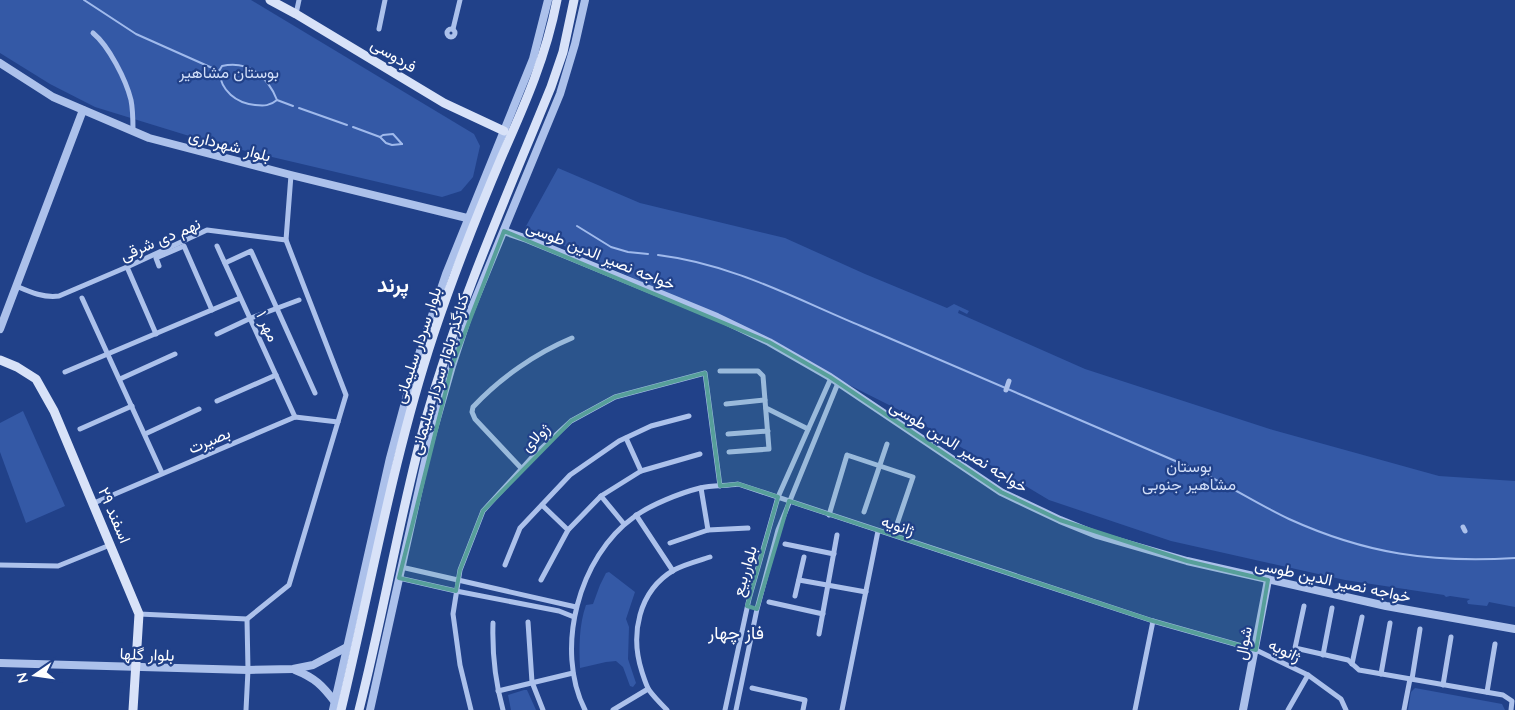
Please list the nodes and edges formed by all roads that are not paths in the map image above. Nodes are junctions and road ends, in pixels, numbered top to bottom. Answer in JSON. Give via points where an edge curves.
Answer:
{"nodes":[{"id":1,"x":270,"y":0,"type":"edge"},
{"id":2,"x":299,"y":0,"type":"edge"},
{"id":3,"x":384,"y":0,"type":"edge"},
{"id":4,"x":460,"y":0,"type":"edge"},
{"id":5,"x":548,"y":0,"type":"edge"},
{"id":6,"x":557,"y":0,"type":"edge"},
{"id":7,"x":574,"y":0,"type":"edge"},
{"id":8,"x":585,"y":0,"type":"edge"},
{"id":9,"x":296,"y":14,"type":"junction"},
{"id":10,"x":379,"y":29,"type":"dead end"},
{"id":11,"x":453,"y":29,"type":"dead end"},
{"id":12,"x":93,"y":33,"type":"dead end"},
{"id":13,"x":0,"y":63,"type":"edge"},
{"id":14,"x":83,"y":110,"type":"junction"},
{"id":15,"x":133,"y":132,"type":"junction"},
{"id":16,"x":504,"y":132,"type":"junction"},
{"id":17,"x":488,"y":168,"type":"junction"},
{"id":18,"x":291,"y":175,"type":"junction"},
{"id":19,"x":489,"y":190,"type":"junction"},
{"id":20,"x":468,"y":218,"type":"junction"},
{"id":21,"x":504,"y":231,"type":"junction"},
{"id":22,"x":286,"y":240,"type":"junction"},
{"id":23,"x":217,"y":246,"type":"dead end"},
{"id":24,"x":225,"y":262,"type":"junction"},
{"id":25,"x":159,"y":266,"type":"dead end"},
{"id":26,"x":127,"y":267,"type":"junction"},
{"id":27,"x":16,"y":286,"type":"junction"},
{"id":28,"x":82,"y":298,"type":"dead end"},
{"id":29,"x":240,"y":298,"type":"junction"},
{"id":30,"x":299,"y":300,"type":"dead end"},
{"id":31,"x":278,"y":309,"type":"junction"},
{"id":32,"x":212,"y":310,"type":"junction"},
{"id":33,"x":468,"y":317,"type":"junction"},
{"id":34,"x":250,"y":318,"type":"junction"},
{"id":35,"x":0,"y":328,"type":"edge"},
{"id":36,"x":156,"y":334,"type":"junction"},
{"id":37,"x":217,"y":334,"type":"dead end"},
{"id":38,"x":452,"y":336,"type":"junction"},
{"id":39,"x":572,"y":338,"type":"dead end"},
{"id":40,"x":108,"y":354,"type":"junction"},
{"id":41,"x":175,"y":354,"type":"dead end"},
{"id":42,"x":0,"y":360,"type":"edge"},
{"id":43,"x":452,"y":366,"type":"junction"},
{"id":44,"x":720,"y":371,"type":"dead end"},
{"id":45,"x":65,"y":372,"type":"dead end"},
{"id":46,"x":276,"y":375,"type":"junction"},
{"id":47,"x":120,"y":379,"type":"junction"},
{"id":48,"x":835,"y":381,"type":"junction"},
{"id":49,"x":1009,"y":381,"type":"dead end"},
{"id":50,"x":1006,"y":390,"type":"dead end"},
{"id":51,"x":315,"y":393,"type":"dead end"},
{"id":52,"x":765,"y":400,"type":"junction"},
{"id":53,"x":217,"y":401,"type":"dead end"},
{"id":54,"x":726,"y":404,"type":"dead end"},
{"id":55,"x":132,"y":406,"type":"junction"},
{"id":56,"x":199,"y":408,"type":"dead end"},
{"id":57,"x":766,"y":408,"type":"junction"},
{"id":58,"x":689,"y":416,"type":"dead end"},
{"id":59,"x":295,"y":418,"type":"junction"},
{"id":60,"x":338,"y":422,"type":"junction"},
{"id":61,"x":80,"y":429,"type":"dead end"},
{"id":62,"x":808,"y":429,"type":"junction"},
{"id":63,"x":768,"y":431,"type":"junction"},
{"id":64,"x":145,"y":434,"type":"junction"},
{"id":65,"x":728,"y":434,"type":"dead end"},
{"id":66,"x":626,"y":438,"type":"junction"},
{"id":67,"x":887,"y":444,"type":"dead end"},
{"id":68,"x":730,"y":452,"type":"dead end"},
{"id":69,"x":700,"y":454,"type":"dead end"},
{"id":70,"x":879,"y":466,"type":"junction"},
{"id":71,"x":522,"y":468,"type":"junction"},
{"id":72,"x":641,"y":471,"type":"junction"},
{"id":73,"x":162,"y":473,"type":"junction"},
{"id":74,"x":720,"y":486,"type":"junction"},
{"id":75,"x":701,"y":488,"type":"junction"},
{"id":76,"x":601,"y":496,"type":"junction"},
{"id":77,"x":778,"y":497,"type":"junction"},
{"id":78,"x":789,"y":501,"type":"junction"},
{"id":79,"x":94,"y":503,"type":"junction"},
{"id":80,"x":542,"y":505,"type":"junction"},
{"id":81,"x":864,"y":512,"type":"dead end"},
{"id":82,"x":636,"y":515,"type":"junction"},
{"id":83,"x":829,"y":515,"type":"junction"},
{"id":84,"x":624,"y":524,"type":"junction"},
{"id":85,"x":897,"y":524,"type":"dead end"},
{"id":86,"x":748,"y":528,"type":"dead end"},
{"id":87,"x":568,"y":530,"type":"junction"},
{"id":88,"x":708,"y":530,"type":"junction"},
{"id":89,"x":878,"y":531,"type":"junction"},
{"id":90,"x":837,"y":535,"type":"dead end"},
{"id":91,"x":670,"y":544,"type":"dead end"},
{"id":92,"x":785,"y":544,"type":"dead end"},
{"id":93,"x":111,"y":545,"type":"junction"},
{"id":94,"x":834,"y":554,"type":"junction"},
{"id":95,"x":804,"y":556,"type":"dead end"},
{"id":96,"x":710,"y":557,"type":"dead end"},
{"id":97,"x":0,"y":565,"type":"edge"},
{"id":98,"x":505,"y":565,"type":"dead end"},
{"id":99,"x":402,"y":567,"type":"junction"},
{"id":100,"x":366,"y":568,"type":"junction"},
{"id":101,"x":674,"y":571,"type":"junction"},
{"id":102,"x":399,"y":578,"type":"junction"},
{"id":103,"x":458,"y":580,"type":"junction"},
{"id":104,"x":541,"y":580,"type":"dead end"},
{"id":105,"x":799,"y":580,"type":"junction"},
{"id":106,"x":1268,"y":580,"type":"junction"},
{"id":107,"x":370,"y":585,"type":"junction"},
{"id":108,"x":829,"y":585,"type":"junction"},
{"id":109,"x":456,"y":591,"type":"junction"},
{"id":110,"x":866,"y":592,"type":"junction"},
{"id":111,"x":359,"y":596,"type":"junction"},
{"id":112,"x":795,"y":596,"type":"dead end"},
{"id":113,"x":769,"y":602,"type":"dead end"},
{"id":114,"x":747,"y":606,"type":"junction"},
{"id":115,"x":1304,"y":606,"type":"dead end"},
{"id":116,"x":1332,"y":608,"type":"dead end"},
{"id":117,"x":757,"y":609,"type":"junction"},
{"id":118,"x":575,"y":612,"type":"junction"},
{"id":119,"x":583,"y":613,"type":"dead end"},
{"id":120,"x":139,"y":614,"type":"junction"},
{"id":121,"x":823,"y":614,"type":"junction"},
{"id":122,"x":1362,"y":617,"type":"dead end"},
{"id":123,"x":247,"y":619,"type":"junction"},
{"id":124,"x":1153,"y":621,"type":"junction"},
{"id":125,"x":528,"y":622,"type":"dead end"},
{"id":126,"x":492,"y":623,"type":"dead end"},
{"id":127,"x":1390,"y":624,"type":"dead end"},
{"id":128,"x":1420,"y":629,"type":"dead end"},
{"id":129,"x":1515,"y":629,"type":"edge"},
{"id":130,"x":819,"y":634,"type":"dead end"},
{"id":131,"x":1451,"y":637,"type":"dead end"},
{"id":132,"x":1494,"y":644,"type":"dead end"},
{"id":133,"x":347,"y":647,"type":"junction"},
{"id":134,"x":1256,"y":650,"type":"junction"},
{"id":135,"x":1323,"y":655,"type":"junction"},
{"id":136,"x":0,"y":663,"type":"edge"},
{"id":137,"x":1352,"y":664,"type":"junction"},
{"id":138,"x":136,"y":667,"type":"junction"},
{"id":139,"x":293,"y":669,"type":"junction"},
{"id":140,"x":248,"y":670,"type":"junction"},
{"id":141,"x":573,"y":673,"type":"junction"},
{"id":142,"x":1381,"y":674,"type":"junction"},
{"id":143,"x":1308,"y":675,"type":"junction"},
{"id":144,"x":1411,"y":679,"type":"junction"},
{"id":145,"x":532,"y":682,"type":"junction"},
{"id":146,"x":1443,"y":684,"type":"junction"},
{"id":147,"x":752,"y":688,"type":"dead end"},
{"id":148,"x":648,"y":689,"type":"junction"},
{"id":149,"x":498,"y":691,"type":"junction"},
{"id":150,"x":1487,"y":692,"type":"junction"},
{"id":151,"x":1513,"y":700,"type":"edge"},
{"id":152,"x":334,"y":706,"type":"edge"},
{"id":153,"x":1513,"y":709,"type":"edge"},
{"id":154,"x":133,"y":710,"type":"edge"},
{"id":155,"x":246,"y":710,"type":"edge"},
{"id":156,"x":341,"y":710,"type":"edge"},
{"id":157,"x":359,"y":710,"type":"edge"},
{"id":158,"x":370,"y":710,"type":"edge"},
{"id":159,"x":471,"y":710,"type":"edge"},
{"id":160,"x":504,"y":710,"type":"edge"},
{"id":161,"x":543,"y":710,"type":"edge"},
{"id":162,"x":585,"y":710,"type":"edge"},
{"id":163,"x":613,"y":710,"type":"edge"},
{"id":164,"x":667,"y":710,"type":"edge"},
{"id":165,"x":724,"y":710,"type":"edge"},
{"id":166,"x":736,"y":710,"type":"edge"},
{"id":167,"x":803,"y":710,"type":"edge"},
{"id":168,"x":842,"y":710,"type":"edge"},
{"id":169,"x":1135,"y":710,"type":"edge"},
{"id":170,"x":1242,"y":710,"type":"edge"},
{"id":171,"x":1288,"y":710,"type":"edge"},
{"id":172,"x":1346,"y":710,"type":"edge"},
{"id":173,"x":1404,"y":710,"type":"edge"}],
"edges":[{"from":1,"to":9,"type":"main road","name":"فردوسی"},
{"from":2,"to":9,"type":"street"},
{"from":3,"to":10,"type":"street"},
{"from":4,"to":11,"type":"street"},
{"from":5,"to":16,"type":"street","name":"کنارگذر بلوار سردار سلیمانی","via":[[534,59]]},
{"from":6,"to":19,"type":"main road","name":"بلوار سردار سلیمانی","via":[[540,66]]},
{"from":7,"to":38,"type":"main road","name":"بلوار سردار سلیمانی","via":[[563,52],[551,87]]},
{"from":8,"to":21,"type":"street","name":"کنارگذر بلوار سردار سلیمانی","via":[[574,52],[560,94]]},
{"from":9,"to":16,"type":"main road","name":"فردوسی","via":[[444,103]]},
{"from":12,"to":15,"type":"street","via":[[116,64],[124,82],[131,100]]},
{"from":13,"to":14,"type":"street","name":"بلوار شهرداری","via":[[53,98]]},
{"from":14,"to":15,"type":"street","name":"بلوار شهرداری"},
{"from":14,"to":27,"type":"street"},
{"from":15,"to":18,"type":"street","name":"بلوار شهرداری"},
{"from":16,"to":17,"type":"street","name":"کنارگذر بلوار سردار سلیمانی"},
{"from":17,"to":19,"type":"street"},
{"from":17,"to":20,"type":"street","name":"کنارگذر بلوار سردار سلیمانی"},
{"from":18,"to":20,"type":"street","name":"بلوار شهرداری"},
{"from":18,"to":22,"type":"street"},
{"from":19,"to":107,"type":"main road","name":"بلوار سردار سلیمانی","via":[[421,375]]},
{"from":20,"to":100,"type":"street","name":"کنارگذر بلوار سردار سلیمانی","via":[[409,387]]},
{"from":21,"to":33,"type":"street","name":"کنارگذر بلوار سردار سلیمانی"},
{"from":21,"to":48,"type":"street","name":"خواجه نصیر الدین طوسی","via":[[717,317],[769,342]]},
{"from":22,"to":26,"type":"street","name":"نهم دی شرقی","via":[[207,230]]},
{"from":22,"to":60,"type":"street","via":[[346,396]]},
{"from":23,"to":24,"type":"street","name":"مهر ۱"},
{"from":24,"to":29,"type":"street","name":"مهر ۱"},
{"from":24,"to":31,"type":"street","via":[[251,251]]},
{"from":25,"to":32,"type":"street","via":[[156,258],[184,246]]},
{"from":26,"to":27,"type":"street","name":"نهم دی شرقی","via":[[59,296],[41,296]]},
{"from":26,"to":36,"type":"street"},
{"from":27,"to":35,"type":"street"},
{"from":28,"to":40,"type":"street"},
{"from":29,"to":32,"type":"street"},
{"from":29,"to":34,"type":"street","name":"مهر ۱"},
{"from":30,"to":31,"type":"street"},
{"from":31,"to":34,"type":"street"},
{"from":31,"to":51,"type":"street"},
{"from":32,"to":36,"type":"street"},
{"from":33,"to":38,"type":"street"},
{"from":33,"to":43,"type":"street","name":"کنارگذر بلوار سردار سلیمانی"},
{"from":34,"to":37,"type":"street"},
{"from":34,"to":46,"type":"street","name":"مهر ۱"},
{"from":36,"to":40,"type":"street"},
{"from":38,"to":43,"type":"street"},
{"from":38,"to":157,"type":"main road","name":"بلوار سردار سلیمانی","via":[[420,441]]},
{"from":39,"to":71,"type":"street","via":[[528,362],[473,407],[475,420]]},
{"from":40,"to":45,"type":"street"},
{"from":40,"to":47,"type":"street"},
{"from":41,"to":47,"type":"street"},
{"from":42,"to":79,"type":"main road","name":"۲۹ اسفند","via":[[36,379],[54,411]]},
{"from":43,"to":99,"type":"street","name":"کنارگذر بلوار سردار سلیمانی","via":[[426,457]]},
{"from":44,"to":52,"type":"street","via":[[758,371],[763,376]]},
{"from":46,"to":53,"type":"street"},
{"from":46,"to":59,"type":"street","name":"مهر ۱"},
{"from":47,"to":55,"type":"street"},
{"from":48,"to":62,"type":"street","name":"بلوارربیع"},
{"from":48,"to":78,"type":"street","name":"بلوارربیع"},
{"from":48,"to":106,"type":"street","name":"خواجه نصیر الدین طوسی","via":[[1001,492],[1060,520],[1187,561]]},
{"from":49,"to":50,"type":"street"},
{"from":52,"to":54,"type":"street"},
{"from":52,"to":57,"type":"street"},
{"from":55,"to":61,"type":"street"},
{"from":55,"to":64,"type":"street"},
{"from":56,"to":64,"type":"street"},
{"from":57,"to":62,"type":"street"},
{"from":57,"to":63,"type":"street"},
{"from":58,"to":66,"type":"street","via":[[651,426]]},
{"from":59,"to":60,"type":"street","name":"بصیرت"},
{"from":59,"to":73,"type":"street","name":"بصیرت"},
{"from":60,"to":123,"type":"street","via":[[290,585]]},
{"from":62,"to":77,"type":"street","name":"بلوارربیع"},
{"from":63,"to":65,"type":"street"},
{"from":63,"to":68,"type":"street","via":[[769,449]]},
{"from":64,"to":73,"type":"street"},
{"from":66,"to":72,"type":"street"},
{"from":66,"to":80,"type":"street","via":[[570,475]]},
{"from":67,"to":70,"type":"street"},
{"from":69,"to":72,"type":"street"},
{"from":70,"to":81,"type":"street"},
{"from":70,"to":83,"type":"street","via":[[847,455]]},
{"from":70,"to":85,"type":"street","via":[[913,477]]},
{"from":71,"to":74,"type":"street","name":"ژولای","via":[[571,420],[615,397],[705,373]]},
{"from":71,"to":103,"type":"street","name":"ژولای","via":[[483,511]]},
{"from":72,"to":76,"type":"street"},
{"from":73,"to":79,"type":"street","name":"بصیرت"},
{"from":74,"to":75,"type":"street","name":"ژانویه"},
{"from":74,"to":77,"type":"street","name":"ژانویه","via":[[738,484]]},
{"from":75,"to":82,"type":"street","name":"ژانویه","via":[[668,499]]},
{"from":75,"to":88,"type":"street"},
{"from":76,"to":84,"type":"street"},
{"from":76,"to":87,"type":"street"},
{"from":77,"to":78,"type":"street","name":"ژانویه"},
{"from":77,"to":114,"type":"street","name":"بلوارربیع"},
{"from":78,"to":83,"type":"street","name":"ژانویه"},
{"from":78,"to":117,"type":"street","name":"بلوارربیع"},
{"from":79,"to":93,"type":"main road","name":"۲۹ اسفند"},
{"from":80,"to":87,"type":"street"},
{"from":80,"to":98,"type":"street","via":[[520,528]]},
{"from":82,"to":84,"type":"street","name":"ژانویه"},
{"from":82,"to":101,"type":"street"},
{"from":83,"to":89,"type":"street","name":"ژانویه"},
{"from":84,"to":118,"type":"street","name":"ژانویه","via":[[595,560]]},
{"from":86,"to":88,"type":"street"},
{"from":87,"to":104,"type":"street"},
{"from":88,"to":91,"type":"street"},
{"from":89,"to":110,"type":"street"},
{"from":89,"to":124,"type":"street","name":"ژانویه"},
{"from":90,"to":94,"type":"street"},
{"from":92,"to":94,"type":"street"},
{"from":93,"to":97,"type":"street","via":[[58,566]]},
{"from":93,"to":120,"type":"main road","name":"۲۹ اسفند"},
{"from":94,"to":108,"type":"street"},
{"from":95,"to":105,"type":"street"},
{"from":96,"to":101,"type":"street"},
{"from":99,"to":102,"type":"street","name":"کنارگذر بلوار سردار سلیمانی"},
{"from":99,"to":103,"type":"street"},
{"from":100,"to":107,"type":"street"},
{"from":100,"to":111,"type":"street","name":"کنارگذر بلوار سردار سلیمانی"},
{"from":101,"to":148,"type":"street","via":[[645,600],[638,618],[637,656]]},
{"from":102,"to":109,"type":"street"},
{"from":102,"to":158,"type":"street","name":"کنارگذر بلوار سردار سلیمانی"},
{"from":103,"to":109,"type":"street","name":"ژولای"},
{"from":103,"to":118,"type":"street"},
{"from":105,"to":108,"type":"street"},
{"from":105,"to":112,"type":"street"},
{"from":106,"to":129,"type":"street","name":"خواجه نصیر الدین طوسی","via":[[1386,606]]},
{"from":106,"to":134,"type":"street","name":"شوال"},
{"from":107,"to":111,"type":"street"},
{"from":107,"to":156,"type":"main road","name":"بلوار سردار سلیمانی"},
{"from":108,"to":110,"type":"street"},
{"from":108,"to":121,"type":"street"},
{"from":109,"to":118,"type":"street"},
{"from":109,"to":159,"type":"street","name":"ژولای","via":[[453,614],[460,666]]},
{"from":110,"to":168,"type":"street"},
{"from":111,"to":133,"type":"street","name":"کنارگذر بلوار سردار سلیمانی"},
{"from":113,"to":121,"type":"street"},
{"from":114,"to":117,"type":"street"},
{"from":114,"to":165,"type":"street","name":"بلوارربیع"},
{"from":115,"to":135,"type":"street","via":[[1295,648]]},
{"from":116,"to":135,"type":"street"},
{"from":117,"to":166,"type":"street","name":"بلوارربیع"},
{"from":118,"to":119,"type":"street"},
{"from":118,"to":141,"type":"street","name":"ژانویه","via":[[571,643]]},
{"from":120,"to":123,"type":"street"},
{"from":120,"to":138,"type":"main road","name":"۲۹ اسفند"},
{"from":121,"to":130,"type":"street"},
{"from":122,"to":137,"type":"street"},
{"from":123,"to":140,"type":"street"},
{"from":124,"to":134,"type":"street","name":"ژانویه"},
{"from":124,"to":169,"type":"street"},
{"from":125,"to":145,"type":"street"},
{"from":126,"to":149,"type":"street"},
{"from":127,"to":142,"type":"street"},
{"from":128,"to":144,"type":"street"},
{"from":131,"to":146,"type":"street"},
{"from":132,"to":150,"type":"street"},
{"from":133,"to":139,"type":"street","name":"بلوار گلها","via":[[313,665]]},
{"from":133,"to":152,"type":"street","name":"کنارگذر بلوار سردار سلیمانی"},
{"from":134,"to":143,"type":"street","name":"ژانویه"},
{"from":134,"to":170,"type":"street","name":"شوال"},
{"from":135,"to":137,"type":"street","via":[[1348,660]]},
{"from":136,"to":138,"type":"street","name":"بلوار گلها"},
{"from":137,"to":142,"type":"street","via":[[1359,670]]},
{"from":138,"to":140,"type":"street","name":"بلوار گلها"},
{"from":138,"to":154,"type":"main road","name":"۲۹ اسفند"},
{"from":139,"to":140,"type":"street","name":"بلوار گلها"},
{"from":139,"to":152,"type":"street","name":"بلوار گلها","via":[[320,683]]},
{"from":140,"to":155,"type":"street"},
{"from":141,"to":145,"type":"street"},
{"from":141,"to":162,"type":"street","name":"ژانویه"},
{"from":142,"to":144,"type":"street"},
{"from":143,"to":171,"type":"street"},
{"from":143,"to":172,"type":"street","name":"ژانویه","via":[[1341,699]]},
{"from":144,"to":146,"type":"street"},
{"from":144,"to":173,"type":"street"},
{"from":145,"to":149,"type":"street"},
{"from":145,"to":161,"type":"street"},
{"from":146,"to":150,"type":"street"},
{"from":147,"to":167,"type":"street","via":[[805,700]]},
{"from":148,"to":163,"type":"street"},
{"from":148,"to":164,"type":"street"},
{"from":149,"to":160,"type":"street"},
{"from":150,"to":151,"type":"street"},
{"from":151,"to":153,"type":"street"}]}
